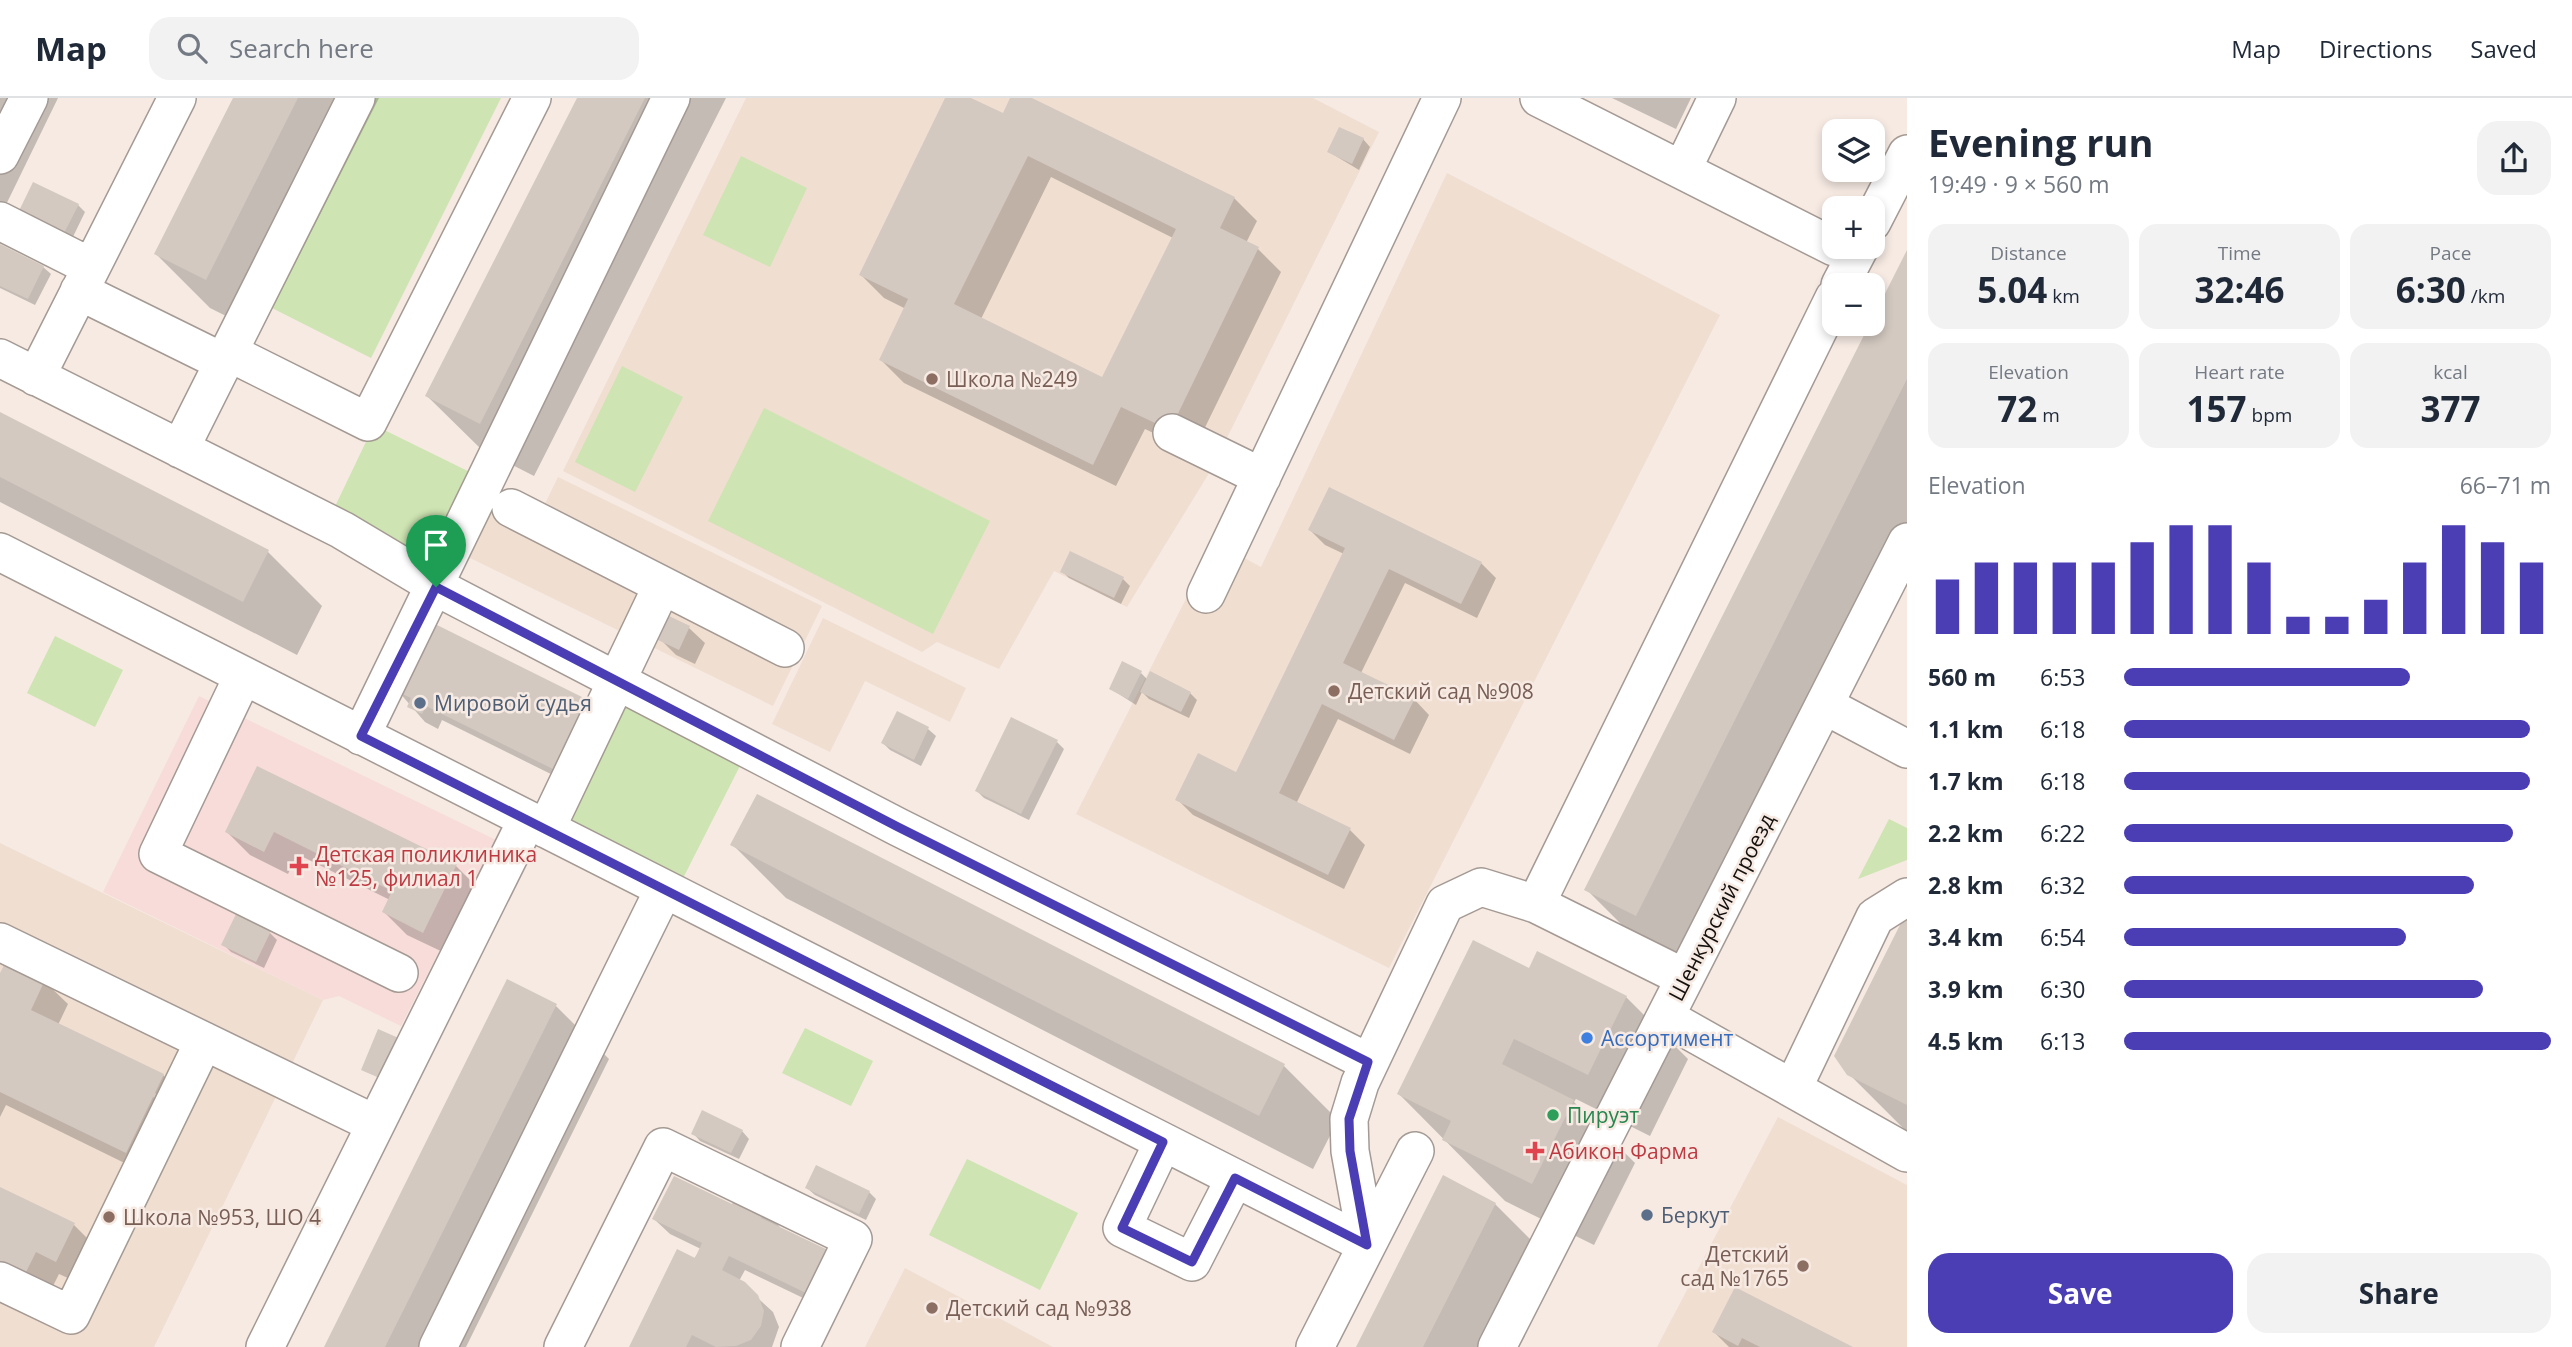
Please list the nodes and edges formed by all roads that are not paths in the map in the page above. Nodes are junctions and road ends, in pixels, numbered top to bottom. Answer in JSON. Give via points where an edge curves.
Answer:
{"nodes":[{"id":1,"x":29,"y":98,"type":"edge"},
{"id":2,"x":177,"y":98,"type":"edge"},
{"id":3,"x":356,"y":98,"type":"edge"},
{"id":4,"x":532,"y":98,"type":"edge"},
{"id":5,"x":671,"y":98,"type":"edge"},
{"id":6,"x":1441,"y":98,"type":"edge"},
{"id":7,"x":1539,"y":98,"type":"edge"},
{"id":8,"x":1717,"y":98,"type":"edge"},
{"id":9,"x":1907,"y":154,"type":"edge"},
{"id":10,"x":0,"y":155,"type":"edge"},
{"id":11,"x":1682,"y":170,"type":"junction"},
{"id":12,"x":1885,"y":197,"type":"edge"},
{"id":13,"x":0,"y":220,"type":"edge"},
{"id":14,"x":1822,"y":244,"type":"edge"},
{"id":15,"x":85,"y":279,"type":"junction"},
{"id":16,"x":1822,"y":322,"type":"edge"},
{"id":17,"x":226,"y":357,"type":"junction"},
{"id":18,"x":0,"y":358,"type":"edge"},
{"id":19,"x":36,"y":377,"type":"junction"},
{"id":20,"x":1172,"y":433,"type":"dead end"},
{"id":21,"x":180,"y":449,"type":"junction"},
{"id":22,"x":1262,"y":477,"type":"junction"},
{"id":23,"x":511,"y":508,"type":"dead end"},
{"id":24,"x":1907,"y":542,"type":"edge"},
{"id":25,"x":0,"y":552,"type":"edge"},
{"id":26,"x":662,"y":586,"type":"junction"},
{"id":27,"x":436,"y":587,"type":"junction"},
{"id":28,"x":1206,"y":594,"type":"dead end"},
{"id":29,"x":785,"y":648,"type":"dead end"},
{"id":30,"x":243,"y":676,"type":"junction"},
{"id":31,"x":617,"y":679,"type":"junction"},
{"id":32,"x":1824,"y":705,"type":"junction"},
{"id":33,"x":361,"y":736,"type":"junction"},
{"id":34,"x":1907,"y":749,"type":"edge"},
{"id":35,"x":536,"y":824,"type":"junction"},
{"id":36,"x":664,"y":889,"type":"junction"},
{"id":37,"x":1907,"y":897,"type":"edge"},
{"id":38,"x":1536,"y":904,"type":"junction"},
{"id":39,"x":0,"y":942,"type":"edge"},
{"id":40,"x":399,"y":973,"type":"dead end"},
{"id":41,"x":1685,"y":978,"type":"junction"},
{"id":42,"x":1665,"y":1017,"type":"junction"},
{"id":43,"x":204,"y":1041,"type":"junction"},
{"id":44,"x":1368,"y":1062,"type":"junction"},
{"id":45,"x":1793,"y":1088,"type":"junction"},
{"id":46,"x":375,"y":1124,"type":"junction"},
{"id":47,"x":1163,"y":1142,"type":"junction"},
{"id":48,"x":1415,"y":1151,"type":"dead end"},
{"id":49,"x":1907,"y":1153,"type":"edge"},
{"id":50,"x":1235,"y":1178,"type":"junction"},
{"id":51,"x":1367,"y":1245,"type":"junction"},
{"id":52,"x":0,"y":1281,"type":"edge"},
{"id":53,"x":1502,"y":1345,"type":"edge"},
{"id":54,"x":265,"y":1347,"type":"edge"},
{"id":55,"x":438,"y":1347,"type":"edge"},
{"id":56,"x":564,"y":1347,"type":"edge"},
{"id":57,"x":800,"y":1347,"type":"edge"},
{"id":58,"x":1315,"y":1347,"type":"edge"}],
"edges":[{"from":1,"to":10,"type":"street"},
{"from":2,"to":15,"type":"street"},
{"from":3,"to":17,"type":"street"},
{"from":4,"to":17,"type":"street","via":[[368,422]]},
{"from":5,"to":27,"type":"street"},
{"from":6,"to":22,"type":"street"},
{"from":7,"to":11,"type":"street"},
{"from":8,"to":11,"type":"street"},
{"from":9,"to":12,"type":"street"},
{"from":11,"to":14,"type":"street"},
{"from":13,"to":15,"type":"street"},
{"from":15,"to":17,"type":"street"},
{"from":15,"to":19,"type":"street"},
{"from":16,"to":38,"type":"street"},
{"from":17,"to":21,"type":"street"},
{"from":18,"to":19,"type":"street"},
{"from":19,"to":21,"type":"street"},
{"from":20,"to":22,"type":"street"},
{"from":21,"to":27,"type":"street","via":[[342,530]]},
{"from":22,"to":28,"type":"street"},
{"from":23,"to":26,"type":"street"},
{"from":24,"to":32,"type":"street","name":"Шенкурский проезд"},
{"from":25,"to":30,"type":"street"},
{"from":26,"to":29,"type":"street"},
{"from":26,"to":31,"type":"street"},
{"from":27,"to":31,"type":"street"},
{"from":27,"to":33,"type":"street"},
{"from":30,"to":33,"type":"street"},
{"from":30,"to":40,"type":"street","via":[[158,854]]},
{"from":31,"to":35,"type":"street"},
{"from":31,"to":44,"type":"street","via":[[898,827]]},
{"from":32,"to":34,"type":"street"},
{"from":32,"to":41,"type":"street","name":"Шенкурский проезд"},
{"from":33,"to":35,"type":"street"},
{"from":35,"to":36,"type":"street"},
{"from":35,"to":46,"type":"street"},
{"from":36,"to":47,"type":"street"},
{"from":36,"to":55,"type":"street"},
{"from":37,"to":45,"type":"street","via":[[1875,917]]},
{"from":38,"to":41,"type":"street"},
{"from":38,"to":44,"type":"street","via":[[1481,887],[1445,904]]},
{"from":39,"to":43,"type":"street"},
{"from":41,"to":42,"type":"street","name":"Шенкурский проезд"},
{"from":42,"to":45,"type":"street"},
{"from":42,"to":53,"type":"street","name":"Шенкурский проезд"},
{"from":43,"to":46,"type":"street"},
{"from":43,"to":52,"type":"street","via":[[71,1315]]},
{"from":44,"to":51,"type":"street","via":[[1349,1119],[1350,1151]]},
{"from":45,"to":49,"type":"street"},
{"from":46,"to":54,"type":"street"},
{"from":47,"to":50,"type":"street"},
{"from":47,"to":50,"type":"street","via":[[1122,1228],[1192,1262]]},
{"from":48,"to":51,"type":"street"},
{"from":50,"to":51,"type":"street"},
{"from":51,"to":58,"type":"street"},
{"from":56,"to":57,"type":"street","via":[[663,1147],[853,1239]]}]}
